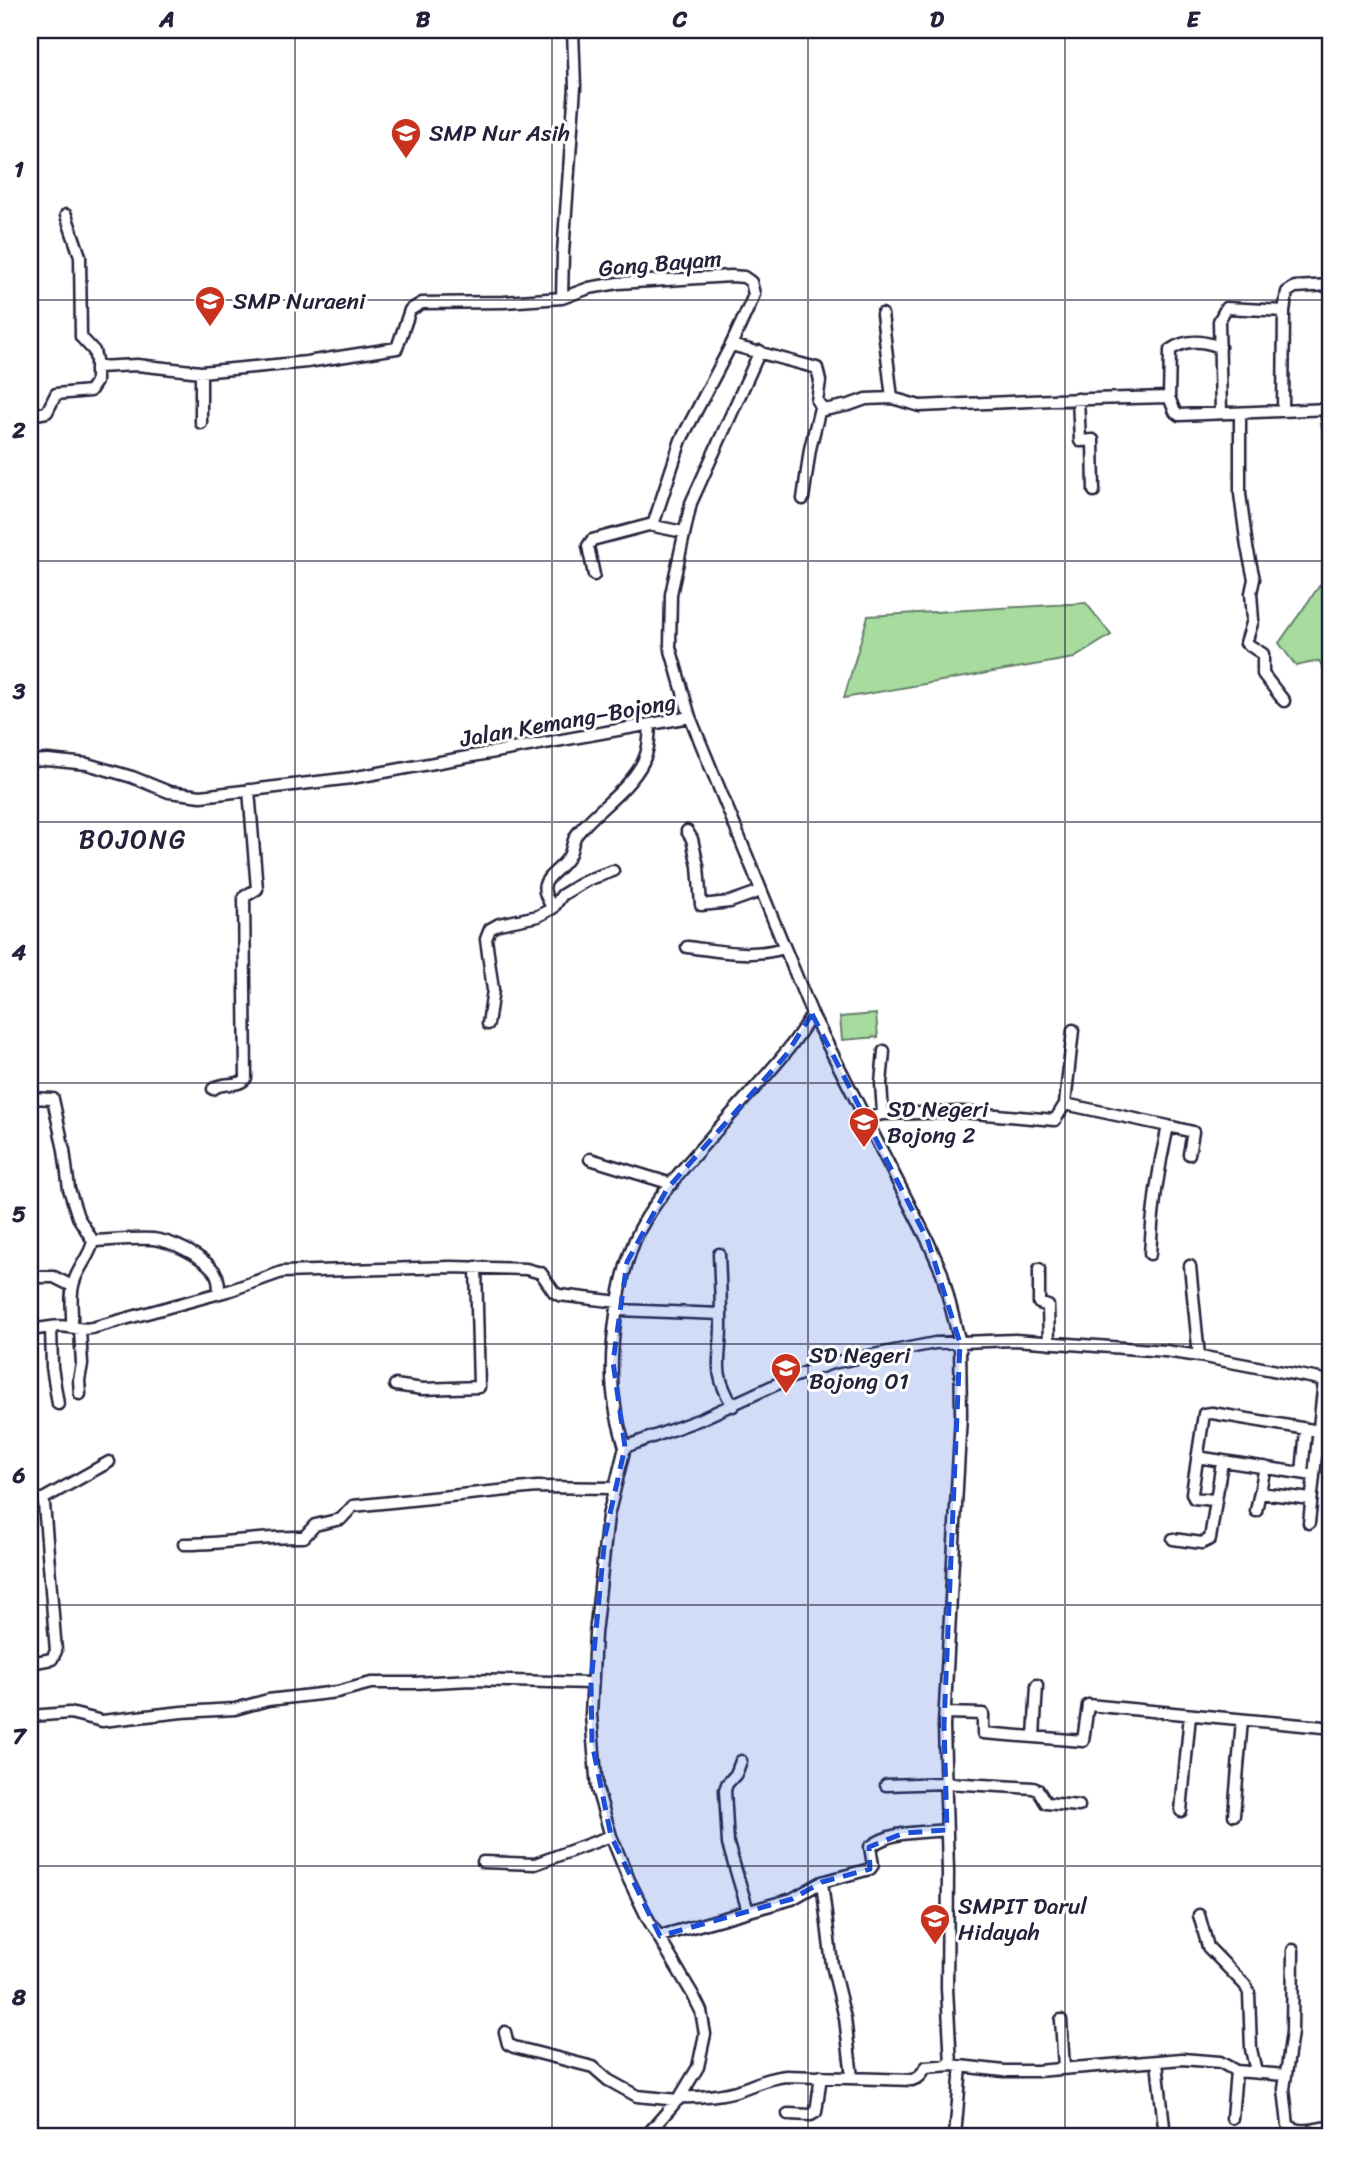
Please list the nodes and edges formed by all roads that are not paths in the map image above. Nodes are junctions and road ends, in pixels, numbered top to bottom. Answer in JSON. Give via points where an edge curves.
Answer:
{"nodes":[{"id":1,"x":573,"y":30,"type":"edge"},
{"id":2,"x":66,"y":215,"type":"dead end"},
{"id":3,"x":1330,"y":285,"type":"edge"},
{"id":4,"x":562,"y":298,"type":"junction"},
{"id":5,"x":1284,"y":310,"type":"junction"},
{"id":6,"x":882,"y":314,"type":"dead end"},
{"id":7,"x":731,"y":345,"type":"junction"},
{"id":8,"x":1220,"y":346,"type":"junction"},
{"id":9,"x":760,"y":351,"type":"junction"},
{"id":10,"x":97,"y":368,"type":"junction"},
{"id":11,"x":201,"y":372,"type":"junction"},
{"id":12,"x":1169,"y":397,"type":"junction"},
{"id":13,"x":892,"y":398,"type":"junction"},
{"id":14,"x":1078,"y":399,"type":"junction"},
{"id":15,"x":820,"y":408,"type":"junction"},
{"id":16,"x":1328,"y":409,"type":"edge"},
{"id":17,"x":1283,"y":410,"type":"junction"},
{"id":18,"x":1221,"y":413,"type":"junction"},
{"id":19,"x":1240,"y":413,"type":"junction"},
{"id":20,"x":30,"y":415,"type":"edge"},
{"id":21,"x":201,"y":423,"type":"dead end"},
{"id":22,"x":1330,"y":439,"type":"edge"},
{"id":23,"x":1094,"y":491,"type":"dead end"},
{"id":24,"x":803,"y":499,"type":"dead end"},
{"id":25,"x":653,"y":525,"type":"junction"},
{"id":26,"x":683,"y":532,"type":"junction"},
{"id":27,"x":594,"y":575,"type":"dead end"},
{"id":28,"x":1284,"y":701,"type":"dead end"},
{"id":29,"x":690,"y":717,"type":"junction"},
{"id":30,"x":650,"y":725,"type":"junction"},
{"id":31,"x":30,"y":761,"type":"edge"},
{"id":32,"x":249,"y":790,"type":"junction"},
{"id":33,"x":687,"y":831,"type":"dead end"},
{"id":34,"x":613,"y":871,"type":"dead end"},
{"id":35,"x":761,"y":891,"type":"junction"},
{"id":36,"x":553,"y":908,"type":"junction"},
{"id":37,"x":687,"y":947,"type":"dead end"},
{"id":38,"x":784,"y":948,"type":"junction"},
{"id":39,"x":812,"y":1014,"type":"junction"},
{"id":40,"x":488,"y":1024,"type":"dead end"},
{"id":41,"x":1073,"y":1030,"type":"dead end"},
{"id":42,"x":884,"y":1051,"type":"dead end"},
{"id":43,"x":213,"y":1089,"type":"dead end"},
{"id":44,"x":30,"y":1098,"type":"edge"},
{"id":45,"x":1065,"y":1104,"type":"junction"},
{"id":46,"x":883,"y":1114,"type":"junction"},
{"id":47,"x":866,"y":1118,"type":"junction"},
{"id":48,"x":1168,"y":1126,"type":"junction"},
{"id":49,"x":1189,"y":1154,"type":"dead end"},
{"id":50,"x":590,"y":1159,"type":"dead end"},
{"id":51,"x":672,"y":1184,"type":"junction"},
{"id":52,"x":93,"y":1241,"type":"junction"},
{"id":53,"x":719,"y":1254,"type":"dead end"},
{"id":54,"x":1150,"y":1254,"type":"dead end"},
{"id":55,"x":1190,"y":1266,"type":"dead end"},
{"id":56,"x":476,"y":1267,"type":"junction"},
{"id":57,"x":1039,"y":1269,"type":"dead end"},
{"id":58,"x":30,"y":1277,"type":"edge"},
{"id":59,"x":72,"y":1286,"type":"junction"},
{"id":60,"x":219,"y":1293,"type":"junction"},
{"id":61,"x":618,"y":1306,"type":"junction"},
{"id":62,"x":720,"y":1314,"type":"junction"},
{"id":63,"x":51,"y":1327,"type":"junction"},
{"id":64,"x":76,"y":1328,"type":"junction"},
{"id":65,"x":30,"y":1330,"type":"edge"},
{"id":66,"x":960,"y":1343,"type":"junction"},
{"id":67,"x":1049,"y":1343,"type":"junction"},
{"id":68,"x":1199,"y":1356,"type":"junction"},
{"id":69,"x":1327,"y":1380,"type":"edge"},
{"id":70,"x":395,"y":1385,"type":"dead end"},
{"id":71,"x":80,"y":1394,"type":"dead end"},
{"id":72,"x":58,"y":1404,"type":"dead end"},
{"id":73,"x":733,"y":1406,"type":"junction"},
{"id":74,"x":1306,"y":1430,"type":"junction"},
{"id":75,"x":1319,"y":1431,"type":"junction"},
{"id":76,"x":625,"y":1447,"type":"junction"},
{"id":77,"x":1197,"y":1457,"type":"junction"},
{"id":78,"x":109,"y":1462,"type":"dead end"},
{"id":79,"x":1222,"y":1462,"type":"junction"},
{"id":80,"x":1265,"y":1467,"type":"junction"},
{"id":81,"x":1301,"y":1473,"type":"junction"},
{"id":82,"x":1313,"y":1475,"type":"junction"},
{"id":83,"x":613,"y":1488,"type":"junction"},
{"id":84,"x":1260,"y":1493,"type":"junction"},
{"id":85,"x":30,"y":1499,"type":"edge"},
{"id":86,"x":43,"y":1499,"type":"junction"},
{"id":87,"x":1311,"y":1499,"type":"junction"},
{"id":88,"x":1214,"y":1500,"type":"junction"},
{"id":89,"x":1256,"y":1511,"type":"dead end"},
{"id":90,"x":1309,"y":1523,"type":"dead end"},
{"id":91,"x":1173,"y":1539,"type":"dead end"},
{"id":92,"x":184,"y":1544,"type":"dead end"},
{"id":93,"x":30,"y":1663,"type":"edge"},
{"id":94,"x":591,"y":1683,"type":"junction"},
{"id":95,"x":1037,"y":1685,"type":"dead end"},
{"id":96,"x":945,"y":1713,"type":"junction"},
{"id":97,"x":1190,"y":1715,"type":"junction"},
{"id":98,"x":30,"y":1716,"type":"edge"},
{"id":99,"x":1242,"y":1720,"type":"junction"},
{"id":100,"x":1323,"y":1727,"type":"dead end"},
{"id":101,"x":1034,"y":1737,"type":"junction"},
{"id":102,"x":741,"y":1761,"type":"dead end"},
{"id":103,"x":946,"y":1783,"type":"junction"},
{"id":104,"x":886,"y":1785,"type":"dead end"},
{"id":105,"x":1079,"y":1806,"type":"dead end"},
{"id":106,"x":1181,"y":1811,"type":"dead end"},
{"id":107,"x":1234,"y":1815,"type":"dead end"},
{"id":108,"x":947,"y":1830,"type":"junction"},
{"id":109,"x":611,"y":1836,"type":"junction"},
{"id":110,"x":483,"y":1862,"type":"dead end"},
{"id":111,"x":822,"y":1882,"type":"junction"},
{"id":112,"x":748,"y":1911,"type":"junction"},
{"id":113,"x":1199,"y":1915,"type":"dead end"},
{"id":114,"x":660,"y":1936,"type":"junction"},
{"id":115,"x":1293,"y":1950,"type":"dead end"},
{"id":116,"x":1061,"y":2020,"type":"dead end"},
{"id":117,"x":505,"y":2032,"type":"dead end"},
{"id":118,"x":1157,"y":2062,"type":"junction"},
{"id":119,"x":956,"y":2066,"type":"junction"},
{"id":120,"x":1064,"y":2068,"type":"junction"},
{"id":121,"x":1236,"y":2070,"type":"junction"},
{"id":122,"x":1256,"y":2072,"type":"junction"},
{"id":123,"x":1285,"y":2075,"type":"junction"},
{"id":124,"x":821,"y":2076,"type":"junction"},
{"id":125,"x":852,"y":2077,"type":"junction"},
{"id":126,"x":679,"y":2099,"type":"junction"},
{"id":127,"x":788,"y":2114,"type":"dead end"},
{"id":128,"x":1232,"y":2118,"type":"dead end"},
{"id":129,"x":1330,"y":2127,"type":"edge"},
{"id":130,"x":646,"y":2136,"type":"edge"},
{"id":131,"x":955,"y":2136,"type":"edge"},
{"id":132,"x":1165,"y":2136,"type":"edge"}],
"edges":[{"from":1,"to":4,"type":"street","via":[[575,88]]},
{"from":2,"to":10,"type":"street","via":[[80,256],[81,337],[94,351]]},
{"from":3,"to":5,"type":"street","via":[[1290,289]]},
{"from":4,"to":7,"type":"street","name":"Gang Bayam","via":[[618,283],[744,277],[754,294]]},
{"from":4,"to":11,"type":"street","via":[[427,302],[410,310],[397,348]]},
{"from":5,"to":8,"type":"street","via":[[1226,308],[1219,321]]},
{"from":5,"to":17,"type":"street"},
{"from":6,"to":13,"type":"street"},
{"from":7,"to":9,"type":"street"},
{"from":7,"to":25,"type":"street","via":[[681,440]]},
{"from":8,"to":12,"type":"street","via":[[1192,341],[1170,350]]},
{"from":8,"to":18,"type":"street"},
{"from":9,"to":15,"type":"street","via":[[817,368]]},
{"from":9,"to":26,"type":"street","via":[[691,503]]},
{"from":10,"to":11,"type":"street","via":[[142,365]]},
{"from":10,"to":20,"type":"street","via":[[93,389],[56,394],[50,410]]},
{"from":11,"to":21,"type":"street"},
{"from":12,"to":14,"type":"street"},
{"from":12,"to":18,"type":"street","via":[[1179,415]]},
{"from":13,"to":14,"type":"street","via":[[920,406]]},
{"from":13,"to":15,"type":"street","via":[[866,398],[828,410]]},
{"from":14,"to":23,"type":"street","via":[[1080,441],[1093,440]]},
{"from":15,"to":24,"type":"street"},
{"from":16,"to":17,"type":"street"},
{"from":16,"to":22,"type":"street"},
{"from":17,"to":19,"type":"street"},
{"from":18,"to":19,"type":"street"},
{"from":19,"to":28,"type":"street","via":[[1240,494],[1254,579],[1253,620],[1246,643],[1263,654],[1264,676]]},
{"from":25,"to":26,"type":"street"},
{"from":25,"to":27,"type":"street","via":[[589,541]]},
{"from":26,"to":29,"type":"street","via":[[668,627]]},
{"from":29,"to":30,"type":"street","name":"Jalan Kemang–Bojong"},
{"from":29,"to":35,"type":"street","name":"Jalan Kemang–Bojong"},
{"from":30,"to":32,"type":"street","name":"Jalan Kemang–Bojong","via":[[351,778]]},
{"from":30,"to":36,"type":"street","via":[[642,764],[577,835],[566,860],[546,880],[544,892]]},
{"from":31,"to":32,"type":"street","name":"Jalan Kemang–Bojong","via":[[88,764],[184,795]]},
{"from":32,"to":43,"type":"street","via":[[257,890],[244,897],[246,1078]]},
{"from":33,"to":35,"type":"street","via":[[698,866],[701,905],[730,902]]},
{"from":34,"to":36,"type":"street","via":[[562,895]]},
{"from":35,"to":38,"type":"street","name":"Jalan Kemang–Bojong"},
{"from":36,"to":40,"type":"street","via":[[489,929],[486,939],[493,990]]},
{"from":37,"to":38,"type":"street","via":[[747,955]]},
{"from":38,"to":39,"type":"street","name":"Jalan Kemang–Bojong"},
{"from":39,"to":47,"type":"street","name":"Jalan Kemang–Bojong"},
{"from":39,"to":51,"type":"street","via":[[786,1055]]},
{"from":41,"to":45,"type":"street"},
{"from":42,"to":46,"type":"street"},
{"from":44,"to":52,"type":"street","via":[[53,1099],[69,1189]]},
{"from":45,"to":46,"type":"street","via":[[1053,1120],[962,1112]]},
{"from":45,"to":48,"type":"street"},
{"from":46,"to":47,"type":"street"},
{"from":47,"to":66,"type":"street","name":"Jalan Kemang–Bojong","via":[[942,1273]]},
{"from":48,"to":49,"type":"street","via":[[1193,1132]]},
{"from":48,"to":54,"type":"street"},
{"from":50,"to":51,"type":"street"},
{"from":51,"to":61,"type":"street","via":[[633,1245]]},
{"from":52,"to":59,"type":"street"},
{"from":52,"to":60,"type":"street","via":[[164,1241],[215,1273]]},
{"from":53,"to":62,"type":"street"},
{"from":55,"to":68,"type":"street"},
{"from":56,"to":60,"type":"street","via":[[282,1272]]},
{"from":56,"to":61,"type":"street","via":[[533,1270],[541,1273],[556,1294]]},
{"from":56,"to":70,"type":"street","via":[[479,1387]]},
{"from":57,"to":67,"type":"street","via":[[1039,1303],[1048,1306]]},
{"from":58,"to":59,"type":"street","via":[[54,1277]]},
{"from":59,"to":64,"type":"street"},
{"from":60,"to":64,"type":"street"},
{"from":61,"to":62,"type":"street"},
{"from":61,"to":76,"type":"street","via":[[613,1383]]},
{"from":62,"to":73,"type":"street","via":[[718,1374]]},
{"from":63,"to":64,"type":"street"},
{"from":63,"to":65,"type":"street"},
{"from":63,"to":72,"type":"street"},
{"from":64,"to":71,"type":"street","via":[[82,1364]]},
{"from":66,"to":67,"type":"street"},
{"from":66,"to":73,"type":"street","via":[[935,1343],[832,1363]]},
{"from":66,"to":96,"type":"street","name":"Jalan Kemang–Bojong","via":[[961,1436]]},
{"from":67,"to":68,"type":"street"},
{"from":68,"to":69,"type":"street"},
{"from":69,"to":75,"type":"street"},
{"from":73,"to":76,"type":"street"},
{"from":74,"to":75,"type":"street"},
{"from":74,"to":77,"type":"street","via":[[1206,1413]]},
{"from":74,"to":81,"type":"street"},
{"from":75,"to":82,"type":"street"},
{"from":76,"to":83,"type":"street"},
{"from":77,"to":79,"type":"street"},
{"from":77,"to":88,"type":"street","via":[[1192,1496]]},
{"from":78,"to":86,"type":"street"},
{"from":79,"to":80,"type":"street"},
{"from":79,"to":88,"type":"street"},
{"from":80,"to":81,"type":"street"},
{"from":80,"to":84,"type":"street"},
{"from":81,"to":82,"type":"street"},
{"from":82,"to":87,"type":"street"},
{"from":83,"to":92,"type":"street","via":[[537,1487],[353,1506],[341,1519],[315,1525],[304,1536]]},
{"from":83,"to":94,"type":"street"},
{"from":84,"to":87,"type":"street"},
{"from":84,"to":89,"type":"street"},
{"from":85,"to":86,"type":"street"},
{"from":86,"to":93,"type":"street","via":[[56,1651],[52,1659]]},
{"from":87,"to":90,"type":"street"},
{"from":88,"to":91,"type":"street","via":[[1210,1539]]},
{"from":94,"to":98,"type":"street","via":[[371,1683],[235,1709],[102,1721],[70,1713]]},
{"from":94,"to":109,"type":"street","via":[[594,1767]]},
{"from":95,"to":101,"type":"street"},
{"from":96,"to":101,"type":"street","via":[[984,1714],[982,1733]]},
{"from":96,"to":103,"type":"street","name":"Jalan Kemang–Bojong"},
{"from":97,"to":99,"type":"street"},
{"from":97,"to":101,"type":"street","via":[[1088,1705],[1083,1741]]},
{"from":97,"to":106,"type":"street"},
{"from":99,"to":100,"type":"street"},
{"from":99,"to":107,"type":"street"},
{"from":102,"to":112,"type":"street","via":[[725,1790],[729,1844]]},
{"from":103,"to":104,"type":"street"},
{"from":103,"to":105,"type":"street","via":[[1036,1789],[1045,1803]]},
{"from":103,"to":108,"type":"street","name":"Jalan Kemang–Bojong"},
{"from":108,"to":111,"type":"street","via":[[886,1838],[870,1847],[870,1869]]},
{"from":108,"to":119,"type":"street","name":"Jalan Kemang–Bojong","via":[[947,1988]]},
{"from":109,"to":110,"type":"street","via":[[535,1864]]},
{"from":109,"to":114,"type":"street"},
{"from":111,"to":112,"type":"street","via":[[792,1899]]},
{"from":111,"to":125,"type":"street"},
{"from":112,"to":114,"type":"street"},
{"from":113,"to":122,"type":"street","via":[[1208,1947],[1249,1993]]},
{"from":114,"to":126,"type":"street","via":[[701,2011],[705,2034],[698,2067]]},
{"from":115,"to":123,"type":"street","via":[[1292,2032]]},
{"from":116,"to":120,"type":"street"},
{"from":117,"to":126,"type":"street","via":[[508,2044],[514,2047],[593,2067],[636,2096]]},
{"from":118,"to":120,"type":"street"},
{"from":118,"to":121,"type":"street","via":[[1210,2060]]},
{"from":118,"to":132,"type":"street"},
{"from":119,"to":120,"type":"street","via":[[1004,2071]]},
{"from":119,"to":125,"type":"street","via":[[926,2067],[912,2080]]},
{"from":119,"to":131,"type":"street","name":"Jalan Kemang–Bojong"},
{"from":121,"to":122,"type":"street"},
{"from":121,"to":128,"type":"street"},
{"from":122,"to":123,"type":"street"},
{"from":123,"to":129,"type":"street","via":[[1288,2126],[1311,2131]]},
{"from":124,"to":125,"type":"street"},
{"from":124,"to":126,"type":"street","via":[[765,2079],[735,2091]]},
{"from":124,"to":127,"type":"street","via":[[816,2112]]},
{"from":126,"to":130,"type":"street"}]}
